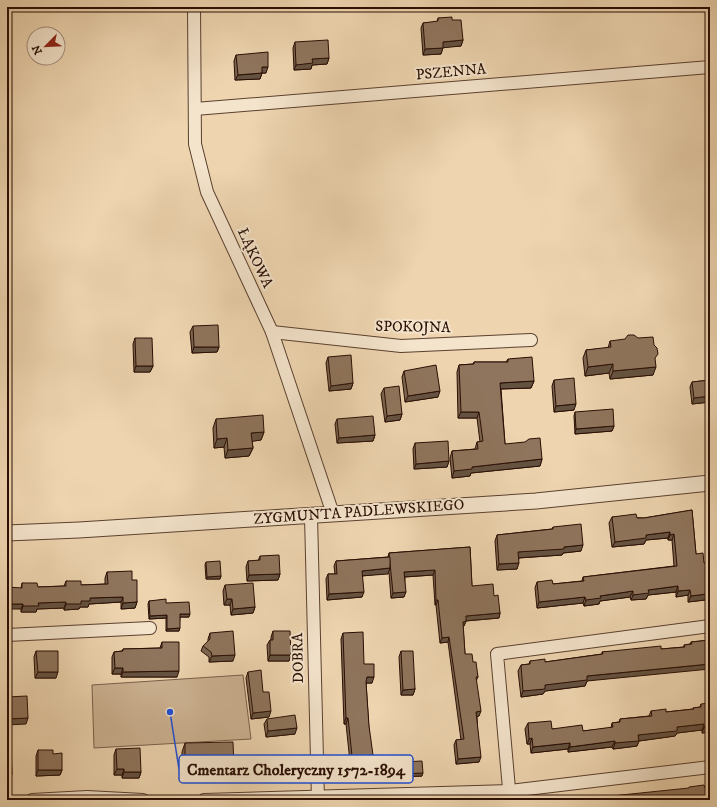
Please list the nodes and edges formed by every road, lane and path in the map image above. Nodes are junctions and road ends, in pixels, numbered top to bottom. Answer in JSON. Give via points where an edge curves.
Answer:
{"nodes":[{"id":1,"x":194,"y":7,"type":"edge"},
{"id":2,"x":710,"y":67,"type":"edge"},
{"id":3,"x":195,"y":110,"type":"junction"},
{"id":4,"x":272,"y":332,"type":"junction"},
{"id":5,"x":531,"y":340,"type":"dead end"},
{"id":6,"x":710,"y":483,"type":"edge"},
{"id":7,"x":333,"y":514,"type":"junction"},
{"id":8,"x":311,"y":516,"type":"junction"},
{"id":9,"x":7,"y":533,"type":"edge"},
{"id":10,"x":710,"y":626,"type":"edge"},
{"id":11,"x":150,"y":628,"type":"dead end"},
{"id":12,"x":7,"y":635,"type":"edge"},
{"id":13,"x":710,"y":767,"type":"edge"},
{"id":14,"x":510,"y":796,"type":"edge"},
{"id":15,"x":318,"y":798,"type":"edge"},
{"id":16,"x":32,"y":800,"type":"edge"},
{"id":17,"x":143,"y":800,"type":"edge"},
{"id":18,"x":204,"y":800,"type":"edge"}],
"edges":[{"from":1,"to":3,"type":"street","name":"ŁĄKOWA"},
{"from":2,"to":3,"type":"street","name":"PSZENNA"},
{"from":3,"to":4,"type":"street","name":"ŁĄKOWA","via":[[195,144],[207,192]]},
{"from":4,"to":5,"type":"street","name":"SPOKOJNA","via":[[401,346]]},
{"from":4,"to":7,"type":"street","name":"ŁĄKOWA"},
{"from":6,"to":7,"type":"street","name":"ZYGMUNTA PADLEWSKIEGO","via":[[536,501]]},
{"from":7,"to":8,"type":"street","name":"ZYGMUNTA PADLEWSKIEGO"},
{"from":8,"to":9,"type":"street","name":"ZYGMUNTA PADLEWSKIEGO"},
{"from":8,"to":15,"type":"street","name":"DOBRA"},
{"from":10,"to":14,"type":"street","via":[[497,654]]},
{"from":11,"to":12,"type":"street"},
{"from":13,"to":14,"type":"street"},
{"from":14,"to":15,"type":"street"},
{"from":15,"to":18,"type":"street"},
{"from":16,"to":17,"type":"street","via":[[87,797]]}]}
